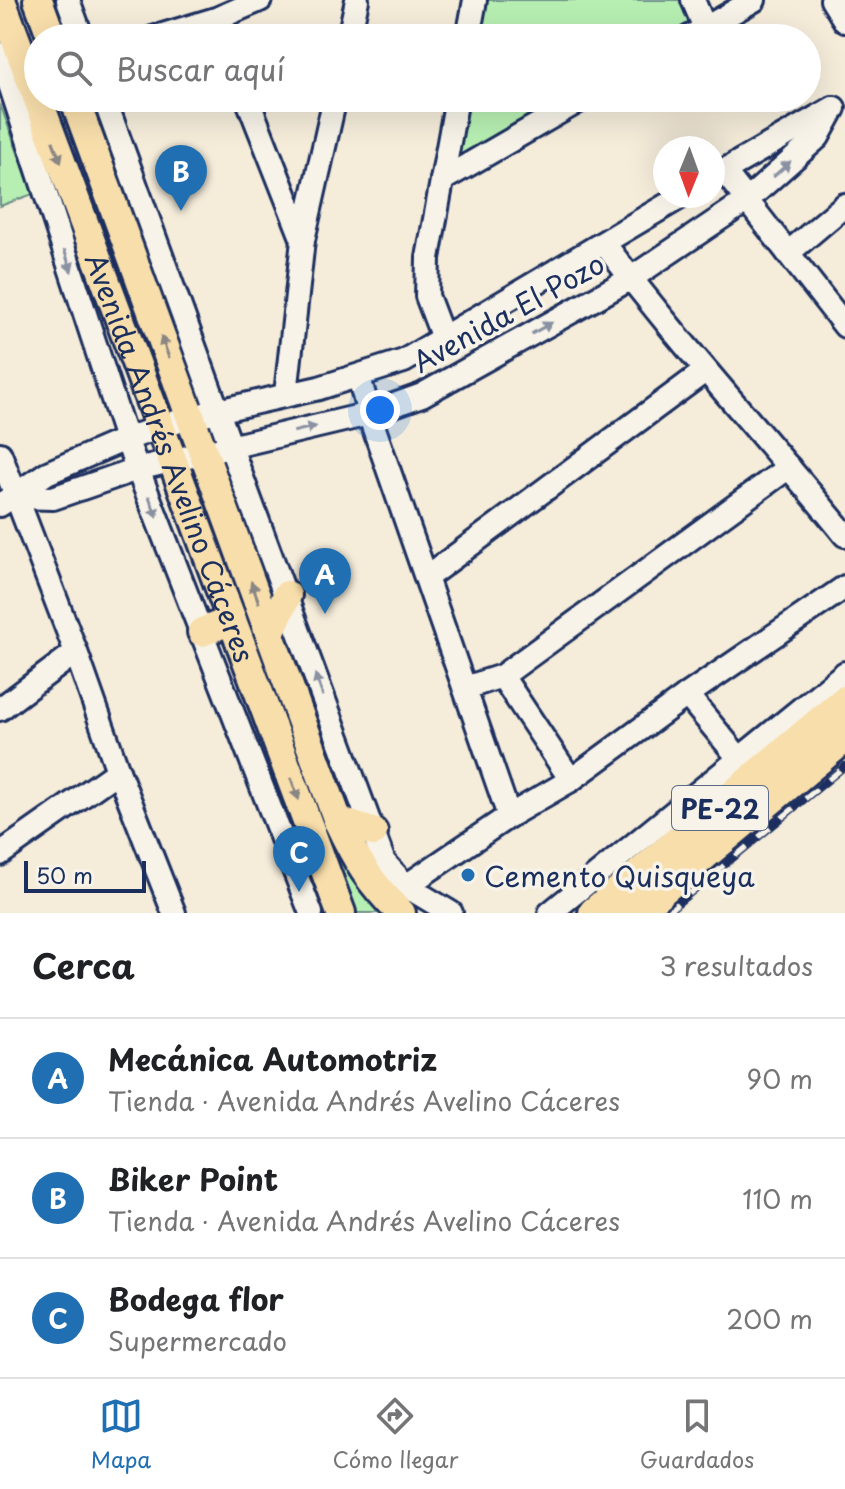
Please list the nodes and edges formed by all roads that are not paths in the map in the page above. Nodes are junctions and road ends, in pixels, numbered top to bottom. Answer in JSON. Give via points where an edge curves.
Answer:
{"nodes":[{"id":1,"x":1,"y":0,"type":"edge"},
{"id":2,"x":38,"y":0,"type":"edge"},
{"id":3,"x":68,"y":0,"type":"edge"},
{"id":4,"x":260,"y":0,"type":"edge"},
{"id":5,"x":357,"y":0,"type":"edge"},
{"id":6,"x":475,"y":0,"type":"edge"},
{"id":7,"x":693,"y":0,"type":"edge"},
{"id":8,"x":754,"y":0,"type":"edge"},
{"id":9,"x":832,"y":0,"type":"edge"},
{"id":10,"x":845,"y":21,"type":"edge"},
{"id":11,"x":47,"y":24,"type":"edge"},
{"id":12,"x":77,"y":24,"type":"edge"},
{"id":13,"x":226,"y":24,"type":"edge"},
{"id":14,"x":352,"y":24,"type":"edge"},
{"id":15,"x":471,"y":24,"type":"edge"},
{"id":16,"x":695,"y":24,"type":"edge"},
{"id":17,"x":712,"y":24,"type":"edge"},
{"id":18,"x":0,"y":54,"type":"edge"},
{"id":19,"x":24,"y":61,"type":"edge"},
{"id":20,"x":839,"y":104,"type":"edge"},
{"id":21,"x":43,"y":112,"type":"edge"},
{"id":22,"x":79,"y":112,"type":"edge"},
{"id":23,"x":108,"y":112,"type":"edge"},
{"id":24,"x":253,"y":112,"type":"edge"},
{"id":25,"x":332,"y":112,"type":"edge"},
{"id":26,"x":454,"y":112,"type":"edge"},
{"id":27,"x":560,"y":112,"type":"edge"},
{"id":28,"x":725,"y":170,"type":"edge"},
{"id":29,"x":442,"y":180,"type":"junction"},
{"id":30,"x":725,"y":181,"type":"edge"},
{"id":31,"x":746,"y":201,"type":"junction"},
{"id":32,"x":845,"y":205,"type":"edge"},
{"id":33,"x":662,"y":208,"type":"edge"},
{"id":34,"x":303,"y":240,"type":"junction"},
{"id":35,"x":604,"y":243,"type":"junction"},
{"id":36,"x":127,"y":244,"type":"junction"},
{"id":37,"x":788,"y":253,"type":"junction"},
{"id":38,"x":96,"y":254,"type":"junction"},
{"id":39,"x":630,"y":279,"type":"junction"},
{"id":40,"x":845,"y":326,"type":"edge"},
{"id":41,"x":443,"y":338,"type":"junction"},
{"id":42,"x":705,"y":371,"type":"junction"},
{"id":43,"x":359,"y":377,"type":"junction"},
{"id":44,"x":286,"y":394,"type":"junction"},
{"id":45,"x":203,"y":414,"type":"junction"},
{"id":46,"x":369,"y":414,"type":"junction"},
{"id":47,"x":161,"y":427,"type":"junction"},
{"id":48,"x":126,"y":439,"type":"junction"},
{"id":49,"x":216,"y":449,"type":"junction"},
{"id":50,"x":0,"y":454,"type":"edge"},
{"id":51,"x":171,"y":462,"type":"junction"},
{"id":52,"x":789,"y":467,"type":"junction"},
{"id":53,"x":137,"y":469,"type":"junction"},
{"id":54,"x":8,"y":501,"type":"edge"},
{"id":55,"x":845,"y":535,"type":"edge"},
{"id":56,"x":427,"y":577,"type":"junction"},
{"id":57,"x":845,"y":587,"type":"edge"},
{"id":58,"x":287,"y":595,"type":"junction"},
{"id":59,"x":232,"y":620,"type":"junction"},
{"id":60,"x":202,"y":632,"type":"junction"},
{"id":61,"x":270,"y":633,"type":"junction"},
{"id":62,"x":76,"y":652,"type":"junction"},
{"id":63,"x":845,"y":673,"type":"edge"},
{"id":64,"x":502,"y":676,"type":"junction"},
{"id":65,"x":465,"y":688,"type":"junction"},
{"id":66,"x":687,"y":695,"type":"junction"},
{"id":67,"x":845,"y":702,"type":"edge"},
{"id":68,"x":0,"y":709,"type":"edge"},
{"id":69,"x":300,"y":718,"type":"junction"},
{"id":70,"x":274,"y":732,"type":"junction"},
{"id":71,"x":845,"y":736,"type":"edge"},
{"id":72,"x":747,"y":768,"type":"junction"},
{"id":73,"x":118,"y":771,"type":"junction"},
{"id":74,"x":571,"y":780,"type":"junction"},
{"id":75,"x":509,"y":816,"type":"junction"},
{"id":76,"x":338,"y":821,"type":"junction"},
{"id":77,"x":373,"y":832,"type":"junction"},
{"id":78,"x":697,"y":843,"type":"junction"},
{"id":79,"x":0,"y":854,"type":"edge"},
{"id":80,"x":403,"y":900,"type":"edge"},
{"id":81,"x":165,"y":909,"type":"edge"},
{"id":82,"x":311,"y":913,"type":"edge"},
{"id":83,"x":341,"y":913,"type":"edge"},
{"id":84,"x":451,"y":913,"type":"edge"},
{"id":85,"x":550,"y":913,"type":"edge"},
{"id":86,"x":595,"y":913,"type":"edge"},
{"id":87,"x":633,"y":913,"type":"edge"}],
"edges":[{"from":1,"to":19,"type":"main road","name":"Avenida Andrés Avelino Cáceres","one_way":true},
{"from":2,"to":11,"type":"main road"},
{"from":3,"to":12,"type":"street"},
{"from":4,"to":13,"type":"street"},
{"from":5,"to":14,"type":"street"},
{"from":6,"to":15,"type":"street"},
{"from":7,"to":16,"type":"street"},
{"from":8,"to":17,"type":"street"},
{"from":9,"to":10,"type":"street"},
{"from":18,"to":48,"type":"street","one_way":true},
{"from":20,"to":28,"type":"street","name":"Avenida El Pozo"},
{"from":31,"to":20,"type":"street","name":"Avenida El Pozo","one_way":true,"via":[[818,137]]},
{"from":21,"to":38,"type":"main road","name":"Avenida Andrés Avelino Cáceres","one_way":true},
{"from":22,"to":36,"type":"main road","name":"Avenida Andrés Avelino Cáceres"},
{"from":23,"to":45,"type":"street"},
{"from":24,"to":34,"type":"street"},
{"from":25,"to":34,"type":"street"},
{"from":26,"to":29,"type":"street"},
{"from":27,"to":29,"type":"street"},
{"from":29,"to":41,"type":"street","via":[[427,296]]},
{"from":30,"to":31,"type":"street"},
{"from":31,"to":37,"type":"street"},
{"from":31,"to":39,"type":"street","name":"Avenida El Pozo"},
{"from":32,"to":37,"type":"street"},
{"from":33,"to":35,"type":"street","name":"Avenida El Pozo"},
{"from":34,"to":44,"type":"street"},
{"from":35,"to":39,"type":"street"},
{"from":35,"to":41,"type":"street","name":"Avenida El Pozo"},
{"from":36,"to":38,"type":"main road","via":[[116,239]]},
{"from":45,"to":36,"type":"main road","name":"Avenida Andrés Avelino Cáceres","one_way":true},
{"from":37,"to":40,"type":"street"},
{"from":38,"to":47,"type":"main road","name":"Avenida Andrés Avelino Cáceres"},
{"from":39,"to":42,"type":"street"},
{"from":46,"to":39,"type":"street","name":"Avenida El Pozo","one_way":true,"via":[[422,395]]},
{"from":41,"to":43,"type":"street","name":"Avenida El Pozo","via":[[404,361]]},
{"from":42,"to":52,"type":"street"},
{"from":42,"to":56,"type":"street"},
{"from":43,"to":44,"type":"street","name":"Avenida El Pozo"},
{"from":43,"to":46,"type":"street"},
{"from":44,"to":45,"type":"street","name":"Avenida El Pozo"},
{"from":45,"to":47,"type":"street","name":"Avenida El Pozo"},
{"from":45,"to":49,"type":"main road","name":"Avenida Andrés Avelino Cáceres"},
{"from":49,"to":46,"type":"street","name":"Avenida El Pozo","one_way":true},
{"from":46,"to":56,"type":"street"},
{"from":47,"to":48,"type":"street","name":"Avenida El Pozo"},
{"from":47,"to":51,"type":"main road","name":"Avenida Andrés Avelino Cáceres"},
{"from":48,"to":53,"type":"street"},
{"from":48,"to":54,"type":"street","name":"Avenida El Pozo","via":[[47,473]]},
{"from":49,"to":51,"type":"street","name":"Avenida El Pozo"},
{"from":49,"to":58,"type":"street"},
{"from":61,"to":49,"type":"main road","name":"Avenida Andrés Avelino Cáceres","one_way":true},
{"from":50,"to":54,"type":"street"},
{"from":51,"to":53,"type":"street","name":"Avenida El Pozo"},
{"from":51,"to":59,"type":"main road","name":"Avenida Andrés Avelino Cáceres"},
{"from":52,"to":55,"type":"street"},
{"from":52,"to":64,"type":"street"},
{"from":53,"to":54,"type":"street","name":"Avenida El Pozo","via":[[53,498]]},
{"from":53,"to":60,"type":"street","one_way":true},
{"from":54,"to":62,"type":"street"},
{"from":56,"to":65,"type":"street"},
{"from":57,"to":66,"type":"street"},
{"from":58,"to":61,"type":"main road"},
{"from":77,"to":58,"type":"street","one_way":true},
{"from":59,"to":60,"type":"main road"},
{"from":59,"to":70,"type":"main road","name":"Avenida Andrés Avelino Cáceres"},
{"from":60,"to":82,"type":"street"},
{"from":61,"to":69,"type":"main road","name":"Avenida Andrés Avelino Cáceres"},
{"from":62,"to":68,"type":"street"},
{"from":62,"to":73,"type":"street"},
{"from":63,"to":72,"type":"street"},
{"from":64,"to":65,"type":"street"},
{"from":64,"to":74,"type":"street"},
{"from":65,"to":75,"type":"street"},
{"from":66,"to":72,"type":"street"},
{"from":66,"to":74,"type":"street"},
{"from":67,"to":72,"type":"highway","number":"PE-22"},
{"from":69,"to":70,"type":"main road","via":[[296,727]]},
{"from":69,"to":76,"type":"main road","name":"Avenida Andrés Avelino Cáceres"},
{"from":70,"to":83,"type":"main road","name":"Avenida Andrés Avelino Cáceres","one_way":true},
{"from":71,"to":78,"type":"highway","number":"PE-22"},
{"from":72,"to":78,"type":"highway","number":"PE-22"},
{"from":72,"to":85,"type":"street"},
{"from":73,"to":79,"type":"street"},
{"from":73,"to":81,"type":"street"},
{"from":74,"to":75,"type":"street"},
{"from":75,"to":80,"type":"street"},
{"from":76,"to":77,"type":"main road"},
{"from":76,"to":80,"type":"main road","name":"Avenida Andrés Avelino Cáceres","via":[[358,864],[383,896]]},
{"from":77,"to":80,"type":"street"},
{"from":78,"to":86,"type":"highway","number":"PE-22"},
{"from":78,"to":87,"type":"highway","number":"PE-22"},
{"from":80,"to":84,"type":"street"}]}
